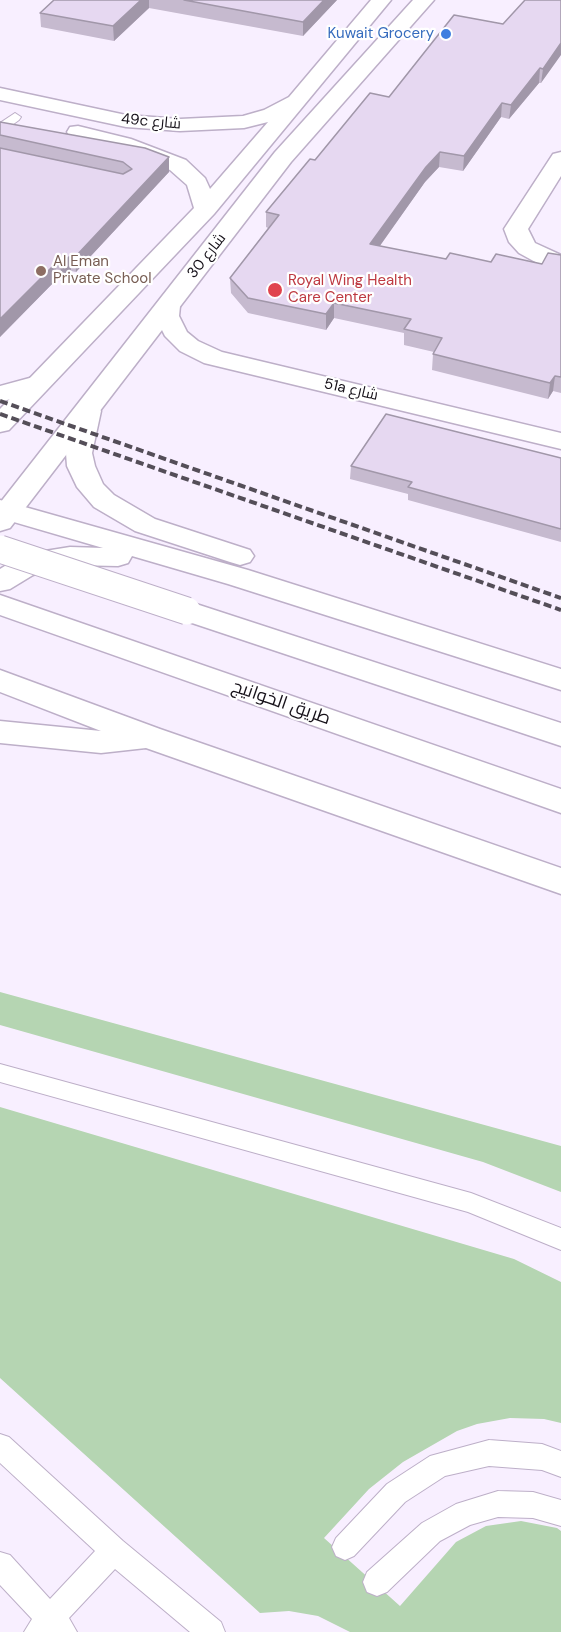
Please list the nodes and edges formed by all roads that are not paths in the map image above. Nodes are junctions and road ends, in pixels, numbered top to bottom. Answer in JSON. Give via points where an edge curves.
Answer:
{"nodes":[{"id":1,"x":381,"y":0,"type":"edge"},
{"id":2,"x":424,"y":0,"type":"edge"},
{"id":3,"x":0,"y":94,"type":"edge"},
{"id":4,"x":299,"y":98,"type":"junction"},
{"id":5,"x":36,"y":103,"type":"junction"},
{"id":6,"x":4,"y":116,"type":"edge"},
{"id":7,"x":180,"y":125,"type":"junction"},
{"id":8,"x":151,"y":153,"type":"junction"},
{"id":9,"x":561,"y":159,"type":"edge"},
{"id":10,"x":206,"y":209,"type":"junction"},
{"id":11,"x":561,"y":262,"type":"edge"},
{"id":12,"x":168,"y":306,"type":"junction"},
{"id":13,"x":36,"y":384,"type":"junction"},
{"id":14,"x":0,"y":394,"type":"edge"},
{"id":15,"x":88,"y":411,"type":"junction"},
{"id":16,"x":0,"y":424,"type":"edge"},
{"id":17,"x":561,"y":441,"type":"edge"},
{"id":18,"x":3,"y":514,"type":"edge"},
{"id":19,"x":0,"y":549,"type":"edge"},
{"id":20,"x":238,"y":577,"type":"junction"},
{"id":21,"x":0,"y":582,"type":"edge"},
{"id":22,"x":0,"y":605,"type":"edge"},
{"id":23,"x":330,"y":606,"type":"junction"},
{"id":24,"x":0,"y":680,"type":"edge"},
{"id":25,"x":561,"y":680,"type":"edge"},
{"id":26,"x":0,"y":732,"type":"edge"},
{"id":27,"x":561,"y":735,"type":"edge"},
{"id":28,"x":149,"y":737,"type":"junction"},
{"id":29,"x":561,"y":801,"type":"edge"},
{"id":30,"x":561,"y":881,"type":"edge"},
{"id":31,"x":0,"y":1073,"type":"edge"},
{"id":32,"x":561,"y":1239,"type":"edge"},
{"id":33,"x":4,"y":1456,"type":"edge"},
{"id":34,"x":561,"y":1464,"type":"edge"},
{"id":35,"x":561,"y":1513,"type":"edge"},
{"id":36,"x":345,"y":1547,"type":"dead end"},
{"id":37,"x":114,"y":1550,"type":"junction"},
{"id":38,"x":0,"y":1565,"type":"edge"},
{"id":39,"x":377,"y":1582,"type":"dead end"},
{"id":40,"x":51,"y":1627,"type":"edge"},
{"id":41,"x":211,"y":1632,"type":"edge"}],
"edges":[{"from":1,"to":4,"type":"main road","name":"شارع 30"},
{"from":2,"to":12,"type":"main road","name":"شارع 30","via":[[283,157]]},
{"from":3,"to":5,"type":"main road","name":"49c شارع"},
{"from":4,"to":7,"type":"main road","name":"49c شارع","via":[[259,118],[218,125]]},
{"from":4,"to":10,"type":"main road","name":"شارع 30"},
{"from":5,"to":6,"type":"main road"},
{"from":5,"to":7,"type":"main road","name":"49c شارع","via":[[126,121]]},
{"from":6,"to":8,"type":"main road","name":"49c شارع"},
{"from":7,"to":8,"type":"main road","via":[[201,134],[203,142],[196,148]]},
{"from":8,"to":10,"type":"main road","name":"49c شارع","via":[[193,177]]},
{"from":9,"to":11,"type":"main road","via":[[516,229],[520,242],[527,248]]},
{"from":10,"to":13,"type":"main road","name":"شارع 30"},
{"from":12,"to":15,"type":"main road","name":"شارع 30"},
{"from":12,"to":17,"type":"main road","name":"51a شارع","via":[[167,316],[177,336],[213,358]]},
{"from":13,"to":14,"type":"main road"},
{"from":13,"to":16,"type":"main road","name":"شارع 30"},
{"from":15,"to":18,"type":"main road","name":"شارع 30"},
{"from":15,"to":23,"type":"main road","via":[[79,453],[81,466],[91,487],[104,501],[144,525],[250,559],[292,580]]},
{"from":18,"to":20,"type":"main road"},
{"from":19,"to":27,"type":"main road","bridge":true},
{"from":20,"to":21,"type":"main road","via":[[201,576],[94,555],[45,560]]},
{"from":20,"to":23,"type":"main road"},
{"from":22,"to":29,"type":"main road","name":"طريق الخوانيج"},
{"from":23,"to":25,"type":"main road"},
{"from":24,"to":28,"type":"main road"},
{"from":26,"to":28,"type":"main road","via":[[101,741]]},
{"from":28,"to":30,"type":"main road"},
{"from":31,"to":32,"type":"lane","via":[[382,1176],[471,1203]]},
{"from":33,"to":37,"type":"lane"},
{"from":34,"to":36,"type":"lane","via":[[542,1457],[489,1453],[439,1465],[396,1493]]},
{"from":35,"to":39,"type":"lane","via":[[533,1505],[498,1504],[465,1513],[431,1532]]},
{"from":37,"to":40,"type":"lane"},
{"from":37,"to":41,"type":"lane"},
{"from":38,"to":40,"type":"lane"}]}
